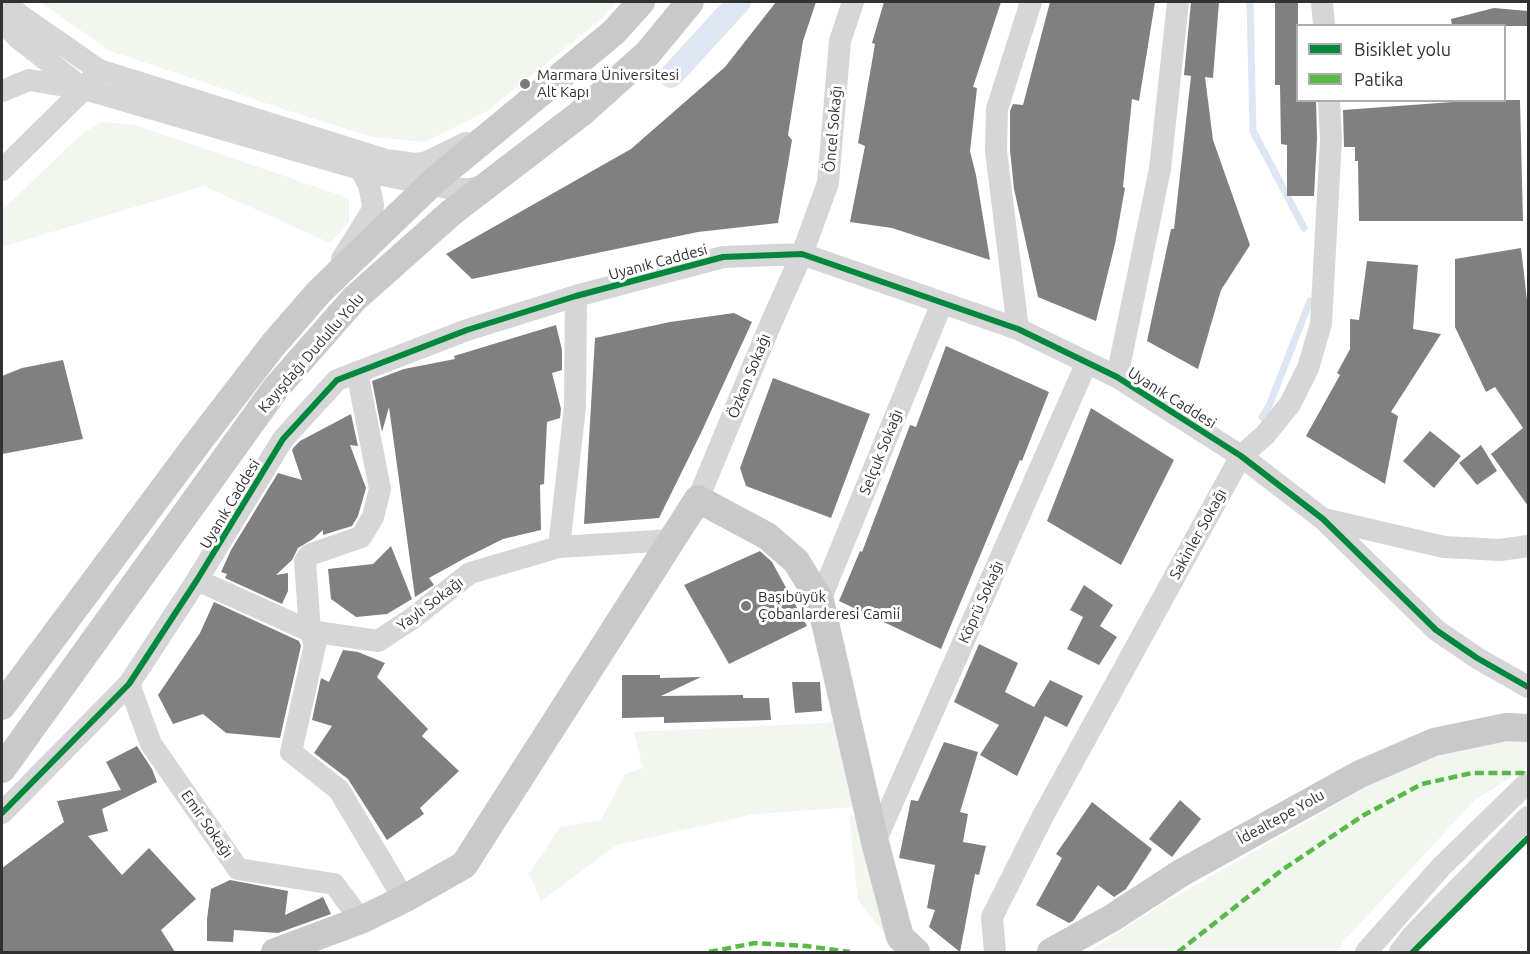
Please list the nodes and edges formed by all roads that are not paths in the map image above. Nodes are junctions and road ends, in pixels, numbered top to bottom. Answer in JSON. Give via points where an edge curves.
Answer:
{"nodes":[{"id":1,"x":7,"y":2,"type":"edge"},
{"id":2,"x":641,"y":2,"type":"edge"},
{"id":3,"x":690,"y":2,"type":"edge"},
{"id":4,"x":853,"y":2,"type":"edge"},
{"id":5,"x":1031,"y":2,"type":"edge"},
{"id":6,"x":1178,"y":2,"type":"edge"},
{"id":7,"x":1322,"y":2,"type":"edge"},
{"id":8,"x":2,"y":21,"type":"edge"},
{"id":9,"x":1324,"y":24,"type":"edge"},
{"id":10,"x":99,"y":70,"type":"junction"},
{"id":11,"x":84,"y":89,"type":"junction"},
{"id":12,"x":2,"y":91,"type":"edge"},
{"id":13,"x":1329,"y":102,"type":"edge"},
{"id":14,"x":519,"y":111,"type":"junction"},
{"id":15,"x":2,"y":170,"type":"edge"},
{"id":16,"x":361,"y":170,"type":"junction"},
{"id":17,"x":430,"y":184,"type":"junction"},
{"id":18,"x":487,"y":185,"type":"junction"},
{"id":19,"x":802,"y":254,"type":"junction"},
{"id":20,"x":319,"y":292,"type":"junction"},
{"id":21,"x":576,"y":296,"type":"junction"},
{"id":22,"x":942,"y":303,"type":"junction"},
{"id":23,"x":1018,"y":329,"type":"junction"},
{"id":24,"x":1087,"y":362,"type":"junction"},
{"id":25,"x":357,"y":372,"type":"junction"},
{"id":26,"x":1117,"y":377,"type":"junction"},
{"id":27,"x":1241,"y":456,"type":"junction"},
{"id":28,"x":698,"y":499,"type":"junction"},
{"id":29,"x":1323,"y":519,"type":"junction"},
{"id":30,"x":672,"y":540,"type":"junction"},
{"id":31,"x":1528,"y":546,"type":"edge"},
{"id":32,"x":560,"y":547,"type":"junction"},
{"id":33,"x":197,"y":580,"type":"junction"},
{"id":34,"x":820,"y":600,"type":"junction"},
{"id":35,"x":310,"y":631,"type":"junction"},
{"id":36,"x":129,"y":684,"type":"junction"},
{"id":37,"x":1528,"y":687,"type":"edge"},
{"id":38,"x":2,"y":706,"type":"edge"},
{"id":39,"x":1528,"y":728,"type":"edge"},
{"id":40,"x":2,"y":769,"type":"edge"},
{"id":41,"x":1528,"y":782,"type":"edge"},
{"id":42,"x":2,"y":813,"type":"edge"},
{"id":43,"x":1528,"y":817,"type":"edge"},
{"id":44,"x":874,"y":842,"type":"junction"},
{"id":45,"x":404,"y":899,"type":"junction"},
{"id":46,"x":361,"y":920,"type":"junction"},
{"id":47,"x":275,"y":952,"type":"edge"},
{"id":48,"x":916,"y":952,"type":"edge"},
{"id":49,"x":995,"y":952,"type":"edge"},
{"id":50,"x":1051,"y":952,"type":"edge"},
{"id":51,"x":1366,"y":952,"type":"edge"},
{"id":52,"x":1401,"y":952,"type":"edge"}],
"edges":[{"from":1,"to":10,"type":"street"},
{"from":2,"to":14,"type":"main road","name":"Kayışdağı Dudullu Yolu","via":[[614,32]]},
{"from":3,"to":18,"type":"main road","name":"Kayışdağı Dudullu Yolu","via":[[648,53],[580,114]]},
{"from":4,"to":19,"type":"street","name":"Öncel Sokağı","via":[[840,41],[828,183]]},
{"from":5,"to":23,"type":"street","via":[[996,109],[996,151]]},
{"from":6,"to":26,"type":"street","via":[[1160,169]]},
{"from":7,"to":9,"type":"street"},
{"from":8,"to":11,"type":"street"},
{"from":10,"to":11,"type":"street"},
{"from":10,"to":14,"type":"street","via":[[386,160],[415,164],[438,158]]},
{"from":11,"to":12,"type":"street","via":[[29,80]]},
{"from":11,"to":15,"type":"street"},
{"from":11,"to":16,"type":"street"},
{"from":13,"to":27,"type":"street","name":"Sakinler Sokağı","via":[[1331,139],[1322,324],[1308,368],[1290,404],[1265,435]]},
{"from":14,"to":17,"type":"main road","name":"Kayışdağı Dudullu Yolu"},
{"from":16,"to":17,"type":"street"},
{"from":16,"to":20,"type":"street","via":[[369,184],[372,211]]},
{"from":17,"to":18,"type":"street","via":[[462,189]]},
{"from":17,"to":20,"type":"main road","name":"Kayışdağı Dudullu Yolu"},
{"from":18,"to":40,"type":"main road","name":"Kayışdağı Dudullu Yolu","via":[[354,299],[276,388]]},
{"from":19,"to":21,"type":"street","name":"Uyanık Caddesi","via":[[723,257]]},
{"from":19,"to":22,"type":"street","name":"Uyanık Caddesi"},
{"from":19,"to":28,"type":"street","name":"Özkan Sokağı"},
{"from":20,"to":38,"type":"main road","name":"Kayışdağı Dudullu Yolu","via":[[202,437]]},
{"from":21,"to":25,"type":"street","name":"Uyanık Caddesi","via":[[467,330]]},
{"from":21,"to":32,"type":"street","via":[[575,406]]},
{"from":22,"to":23,"type":"street","name":"Uyanık Caddesi"},
{"from":22,"to":34,"type":"street","name":"Selçuk Sokağı"},
{"from":23,"to":24,"type":"street","name":"Uyanık Caddesi"},
{"from":24,"to":26,"type":"street","name":"Uyanık Caddesi"},
{"from":24,"to":44,"type":"street","name":"Köprü Sokağı"},
{"from":25,"to":33,"type":"street","name":"Uyanık Caddesi","via":[[337,380],[283,439]]},
{"from":25,"to":35,"type":"street","via":[[380,489],[373,517],[361,537],[309,555],[305,561]]},
{"from":26,"to":27,"type":"street","name":"Uyanık Caddesi"},
{"from":27,"to":29,"type":"street","name":"Uyanık Caddesi"},
{"from":27,"to":49,"type":"street","name":"Sakinler Sokağı","via":[[1043,816],[992,917]]},
{"from":28,"to":30,"type":"main road"},
{"from":28,"to":34,"type":"main road","via":[[767,536],[796,561]]},
{"from":29,"to":31,"type":"street","via":[[1444,547],[1500,550]]},
{"from":29,"to":37,"type":"street","name":"Uyanık Caddesi","via":[[1436,630]]},
{"from":30,"to":32,"type":"street","name":"Yaylı Sokağı"},
{"from":30,"to":45,"type":"main road","via":[[464,865]]},
{"from":32,"to":35,"type":"street","name":"Yaylı Sokağı","via":[[470,573],[378,641]]},
{"from":33,"to":35,"type":"street","name":"Yaylı Sokağı"},
{"from":33,"to":36,"type":"street","name":"Uyanık Caddesi"},
{"from":34,"to":44,"type":"main road"},
{"from":35,"to":45,"type":"street","via":[[315,645],[291,752],[339,789]]},
{"from":36,"to":42,"type":"street","name":"Uyanık Caddesi"},
{"from":36,"to":46,"type":"street","name":"Emir Sokağı","via":[[151,744],[238,869],[334,884]]},
{"from":39,"to":50,"type":"main road","name":"İdealtepe Yolu","via":[[1498,729],[1434,742],[1360,774],[1181,873]]},
{"from":41,"to":51,"type":"street","via":[[1441,867]]},
{"from":43,"to":52,"type":"street"},
{"from":44,"to":48,"type":"main road","via":[[900,938]]},
{"from":45,"to":46,"type":"main road"},
{"from":46,"to":47,"type":"main road"}]}
